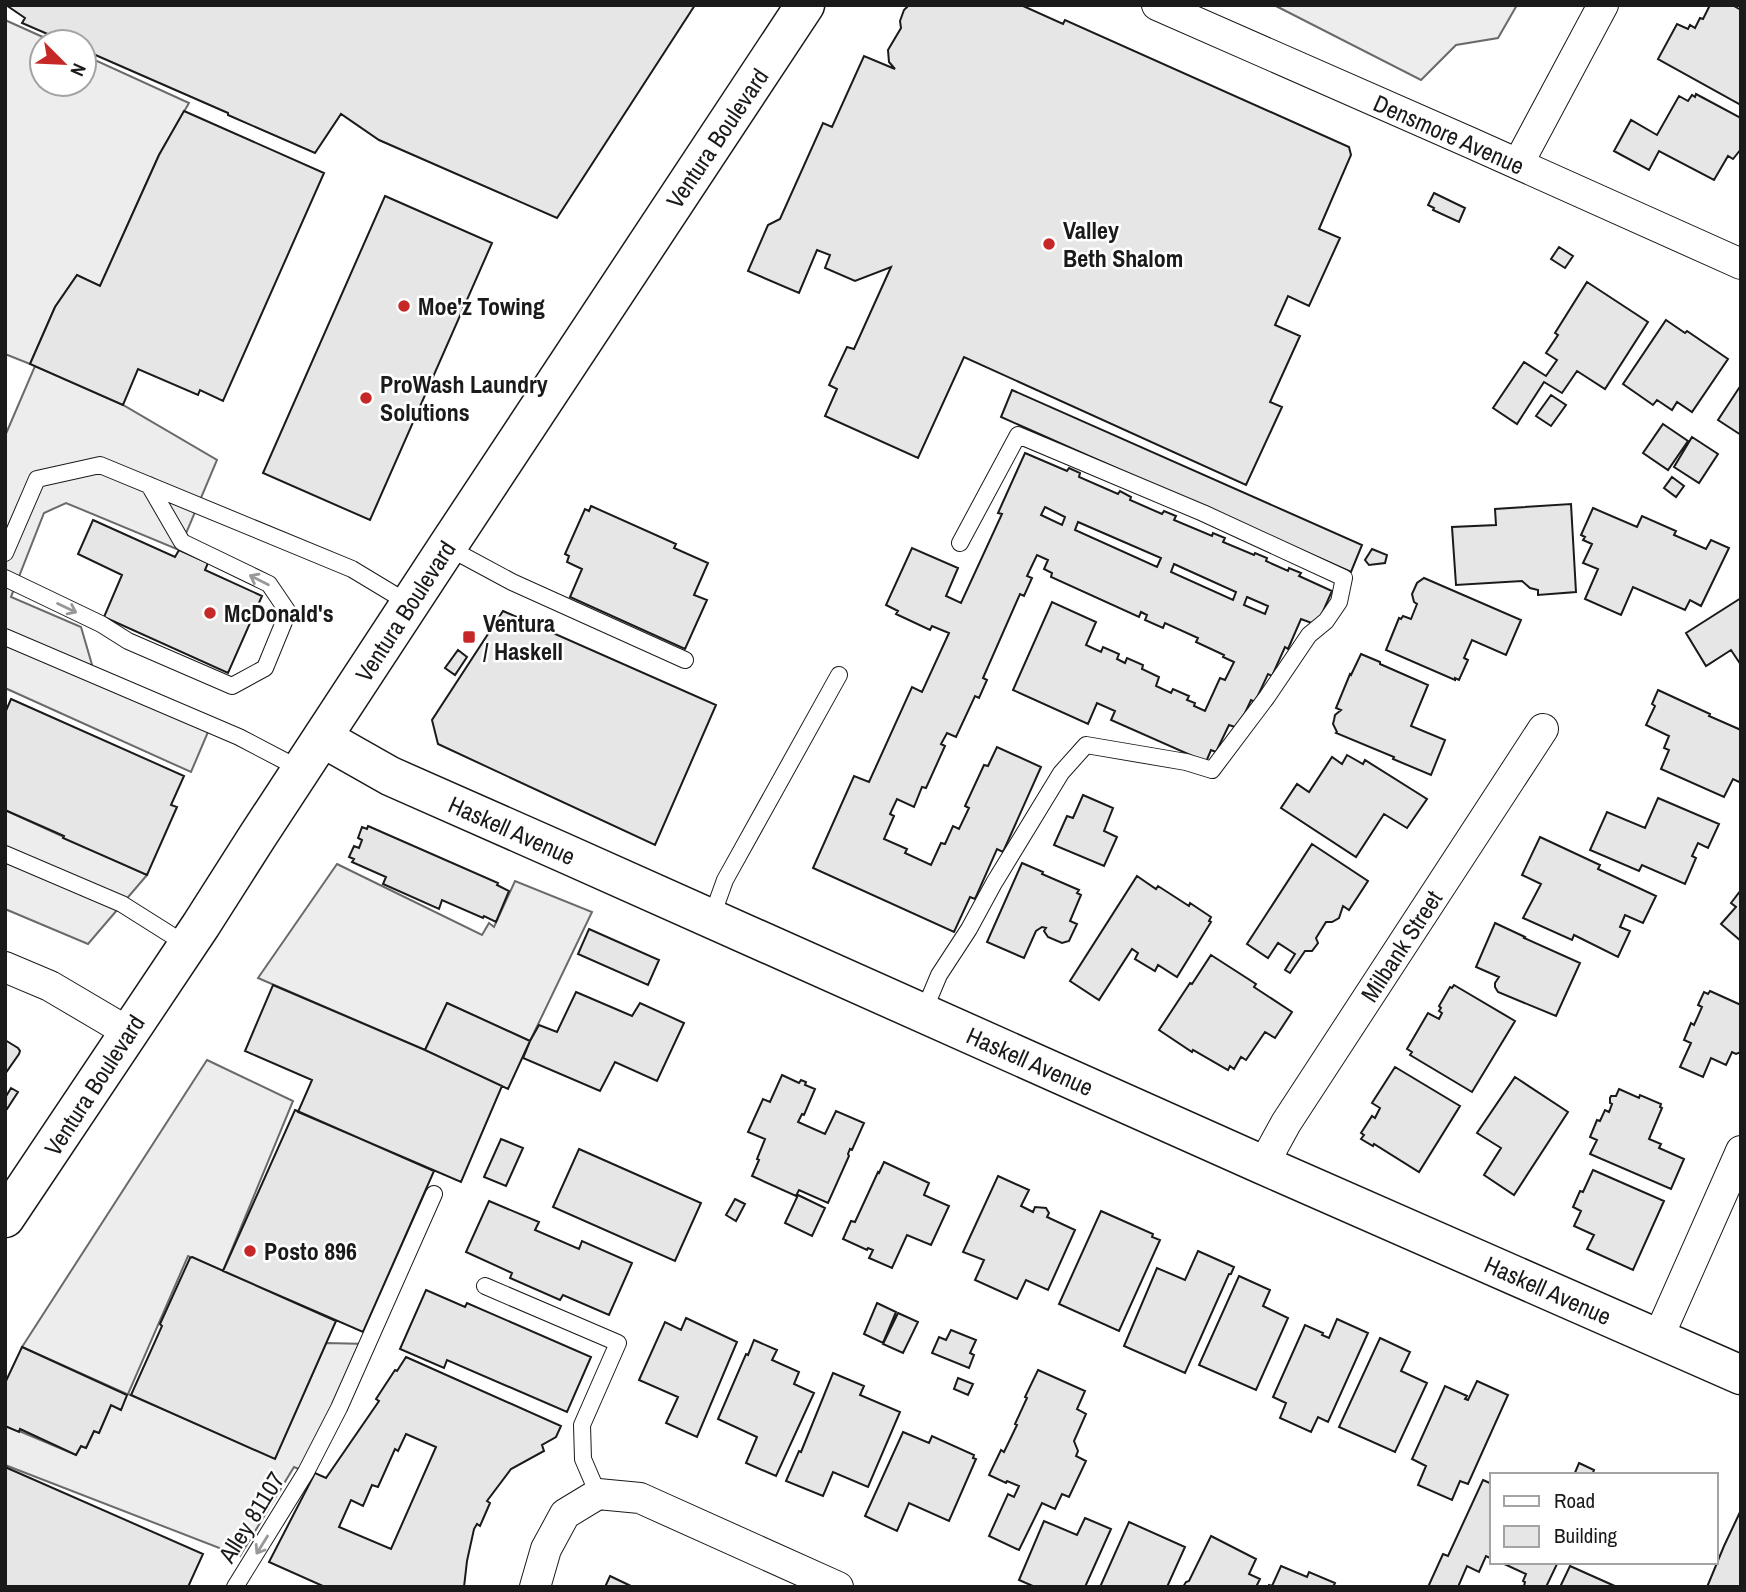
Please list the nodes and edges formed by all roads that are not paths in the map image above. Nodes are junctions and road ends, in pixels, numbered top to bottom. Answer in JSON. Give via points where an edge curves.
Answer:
{"nodes":[{"id":1,"x":805,"y":5,"type":"edge"},
{"id":2,"x":1157,"y":5,"type":"edge"},
{"id":3,"x":1603,"y":5,"type":"edge"},
{"id":4,"x":1518,"y":164,"type":"junction"},
{"id":5,"x":1741,"y":264,"type":"edge"},
{"id":6,"x":149,"y":485,"type":"junction"},
{"id":7,"x":960,"y":543,"type":"dead end"},
{"id":8,"x":446,"y":547,"type":"junction"},
{"id":9,"x":5,"y":553,"type":"edge"},
{"id":10,"x":5,"y":578,"type":"edge"},
{"id":11,"x":410,"y":604,"type":"junction"},
{"id":12,"x":5,"y":637,"type":"edge"},
{"id":13,"x":685,"y":660,"type":"dead end"},
{"id":14,"x":839,"y":675,"type":"dead end"},
{"id":15,"x":1543,"y":729,"type":"dead end"},
{"id":16,"x":312,"y":754,"type":"junction"},
{"id":17,"x":5,"y":854,"type":"edge"},
{"id":18,"x":711,"y":919,"type":"junction"},
{"id":19,"x":188,"y":945,"type":"junction"},
{"id":20,"x":5,"y":967,"type":"edge"},
{"id":21,"x":923,"y":1013,"type":"junction"},
{"id":22,"x":128,"y":1032,"type":"junction"},
{"id":23,"x":1741,"y":1151,"type":"edge"},
{"id":24,"x":1263,"y":1165,"type":"junction"},
{"id":25,"x":434,"y":1194,"type":"dead end"},
{"id":26,"x":5,"y":1218,"type":"edge"},
{"id":27,"x":485,"y":1286,"type":"dead end"},
{"id":28,"x":1658,"y":1338,"type":"junction"},
{"id":29,"x":1741,"y":1375,"type":"edge"},
{"id":30,"x":598,"y":1494,"type":"junction"},
{"id":31,"x":235,"y":1587,"type":"edge"},
{"id":32,"x":535,"y":1587,"type":"edge"},
{"id":33,"x":838,"y":1587,"type":"edge"}],
"edges":[{"from":1,"to":8,"type":"street","name":"Ventura Boulevard"},
{"from":2,"to":4,"type":"street","name":"Densmore Avenue"},
{"from":3,"to":4,"type":"street"},
{"from":4,"to":5,"type":"street","name":"Densmore Avenue"},
{"from":6,"to":9,"type":"lane","via":[[100,465],[37,479]]},
{"from":10,"to":6,"type":"lane","one_way":true,"via":[[128,641],[232,686],[265,668],[288,612],[270,584],[182,542]]},
{"from":6,"to":11,"type":"lane","via":[[352,569]]},
{"from":7,"to":21,"type":"lane","via":[[1018,435],[1344,578],[1339,602],[1326,621],[1309,635],[1212,770],[1086,745],[1061,774],[993,883],[939,975]]},
{"from":8,"to":11,"type":"street","name":"Ventura Boulevard"},
{"from":8,"to":13,"type":"lane","via":[[512,583]]},
{"from":11,"to":16,"type":"street","name":"Ventura Boulevard"},
{"from":12,"to":16,"type":"lane","via":[[239,737]]},
{"from":14,"to":18,"type":"lane","via":[[725,880]]},
{"from":15,"to":24,"type":"street","name":"Milbank Street"},
{"from":16,"to":18,"type":"street","name":"Haskell Avenue","via":[[390,776]]},
{"from":16,"to":19,"type":"street","name":"Ventura Boulevard"},
{"from":17,"to":19,"type":"lane","via":[[122,904]]},
{"from":18,"to":21,"type":"street","name":"Haskell Avenue"},
{"from":19,"to":22,"type":"street","name":"Ventura Boulevard"},
{"from":20,"to":22,"type":"street","via":[[50,986]]},
{"from":21,"to":24,"type":"street","name":"Haskell Avenue"},
{"from":22,"to":26,"type":"street","name":"Ventura Boulevard"},
{"from":23,"to":28,"type":"street"},
{"from":24,"to":28,"type":"street","name":"Haskell Avenue"},
{"from":25,"to":31,"type":"lane","name":"Alley 81107","one_way":true,"via":[[340,1408]]},
{"from":27,"to":30,"type":"lane","via":[[618,1343],[582,1425],[583,1460]]},
{"from":28,"to":29,"type":"street","name":"Haskell Avenue"},
{"from":30,"to":32,"type":"street","via":[[565,1514],[546,1549]]},
{"from":30,"to":33,"type":"street","via":[[640,1498]]}]}
